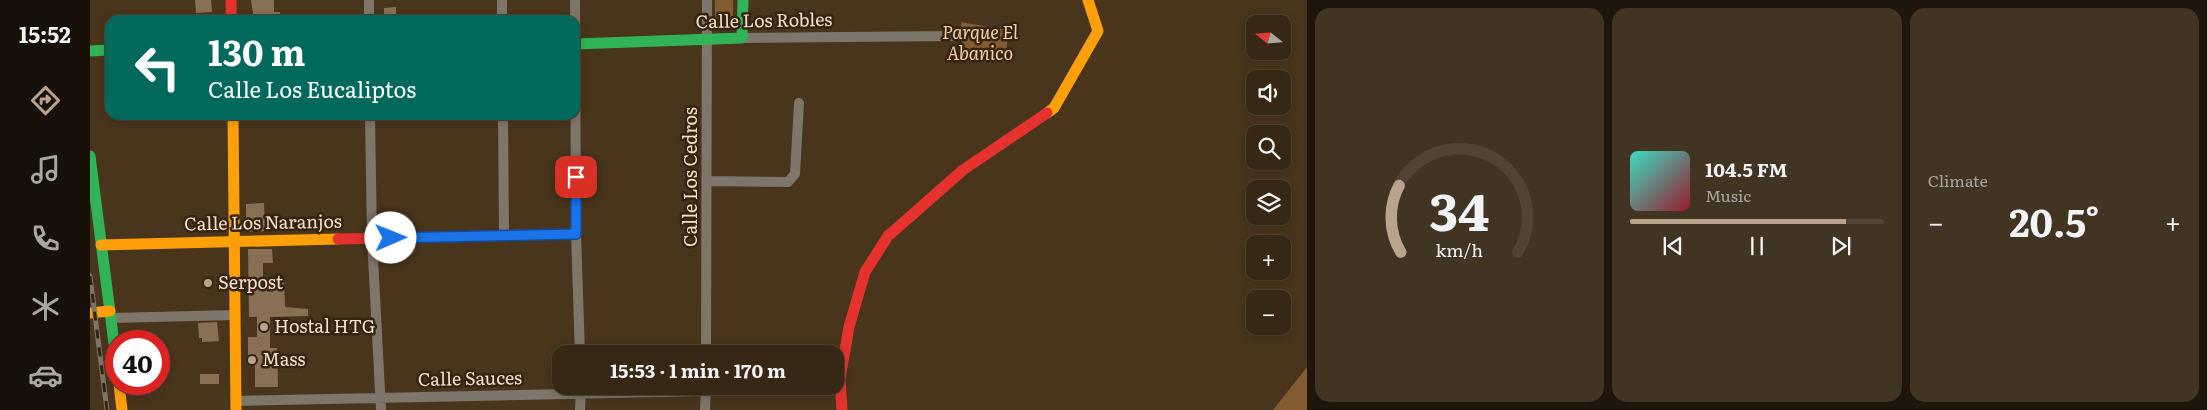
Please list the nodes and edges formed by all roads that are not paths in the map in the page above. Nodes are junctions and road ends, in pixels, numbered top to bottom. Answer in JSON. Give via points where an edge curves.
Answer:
{"nodes":[{"id":1,"x":231,"y":0,"type":"edge"},
{"id":2,"x":369,"y":0,"type":"edge"},
{"id":3,"x":502,"y":0,"type":"edge"},
{"id":4,"x":575,"y":0,"type":"edge"},
{"id":5,"x":707,"y":0,"type":"edge"},
{"id":6,"x":743,"y":0,"type":"edge"},
{"id":7,"x":1088,"y":0,"type":"edge"},
{"id":8,"x":231,"y":15,"type":"edge"},
{"id":9,"x":369,"y":15,"type":"edge"},
{"id":10,"x":502,"y":15,"type":"edge"},
{"id":11,"x":575,"y":15,"type":"edge"},
{"id":12,"x":953,"y":36,"type":"dead end"},
{"id":13,"x":708,"y":38,"type":"junction"},
{"id":14,"x":742,"y":38,"type":"junction"},
{"id":15,"x":580,"y":44,"type":"edge"},
{"id":16,"x":105,"y":50,"type":"edge"},
{"id":17,"x":90,"y":51,"type":"edge"},
{"id":18,"x":799,"y":103,"type":"dead end"},
{"id":19,"x":232,"y":120,"type":"edge"},
{"id":20,"x":370,"y":120,"type":"edge"},
{"id":21,"x":503,"y":120,"type":"edge"},
{"id":22,"x":575,"y":120,"type":"edge"},
{"id":23,"x":90,"y":156,"type":"edge"},
{"id":24,"x":707,"y":181,"type":"junction"},
{"id":25,"x":576,"y":234,"type":"junction"},
{"id":26,"x":504,"y":235,"type":"junction"},
{"id":27,"x":372,"y":238,"type":"junction"},
{"id":28,"x":235,"y":240,"type":"junction"},
{"id":29,"x":101,"y":245,"type":"junction"},
{"id":30,"x":90,"y":313,"type":"edge"},
{"id":31,"x":111,"y":314,"type":"junction"},
{"id":32,"x":235,"y":314,"type":"junction"},
{"id":33,"x":113,"y":330,"type":"edge"},
{"id":34,"x":580,"y":345,"type":"edge"},
{"id":35,"x":706,"y":345,"type":"edge"},
{"id":36,"x":552,"y":391,"type":"edge"},
{"id":37,"x":120,"y":395,"type":"edge"},
{"id":38,"x":581,"y":395,"type":"edge"},
{"id":39,"x":705,"y":395,"type":"edge"},
{"id":40,"x":381,"y":397,"type":"junction"},
{"id":41,"x":236,"y":406,"type":"edge"},
{"id":42,"x":122,"y":410,"type":"edge"},
{"id":43,"x":381,"y":410,"type":"edge"},
{"id":44,"x":580,"y":410,"type":"edge"},
{"id":45,"x":704,"y":410,"type":"edge"},
{"id":46,"x":842,"y":410,"type":"edge"}],
"edges":[{"from":1,"to":8,"type":"main road"},
{"from":2,"to":9,"type":"street"},
{"from":3,"to":10,"type":"street"},
{"from":4,"to":11,"type":"street"},
{"from":5,"to":13,"type":"street","name":"Calle Los Cedros"},
{"from":6,"to":14,"type":"main road"},
{"from":7,"to":46,"type":"main road","via":[[1098,31],[1054,108],[963,170],[888,236],[864,272],[849,327],[840,379]]},
{"from":12,"to":14,"type":"street","name":"Calle Los Robles"},
{"from":13,"to":14,"type":"main road","name":"Calle Los Robles"},
{"from":13,"to":15,"type":"main road","name":"Calle Los Robles"},
{"from":13,"to":24,"type":"street","name":"Calle Los Cedros"},
{"from":16,"to":17,"type":"main road"},
{"from":18,"to":24,"type":"street","via":[[795,174],[788,182]]},
{"from":19,"to":28,"type":"main road"},
{"from":20,"to":27,"type":"street"},
{"from":21,"to":26,"type":"street"},
{"from":22,"to":25,"type":"street"},
{"from":23,"to":29,"type":"main road"},
{"from":24,"to":35,"type":"street","name":"Calle Los Cedros"},
{"from":25,"to":26,"type":"main road","name":"Calle Los Naranjos"},
{"from":25,"to":34,"type":"street"},
{"from":26,"to":27,"type":"main road","name":"Calle Los Naranjos"},
{"from":27,"to":28,"type":"main road","name":"Calle Los Naranjos"},
{"from":27,"to":40,"type":"street"},
{"from":28,"to":29,"type":"main road","name":"Calle Los Naranjos"},
{"from":28,"to":32,"type":"main road"},
{"from":29,"to":31,"type":"main road"},
{"from":30,"to":31,"type":"main road"},
{"from":31,"to":32,"type":"street"},
{"from":31,"to":33,"type":"main road"},
{"from":32,"to":41,"type":"main road"},
{"from":36,"to":40,"type":"street","name":"Calle Sauces"},
{"from":37,"to":42,"type":"main road"},
{"from":38,"to":44,"type":"street"},
{"from":39,"to":45,"type":"street"},
{"from":40,"to":41,"type":"street","name":"Calle Sauces"},
{"from":40,"to":43,"type":"street"}]}
